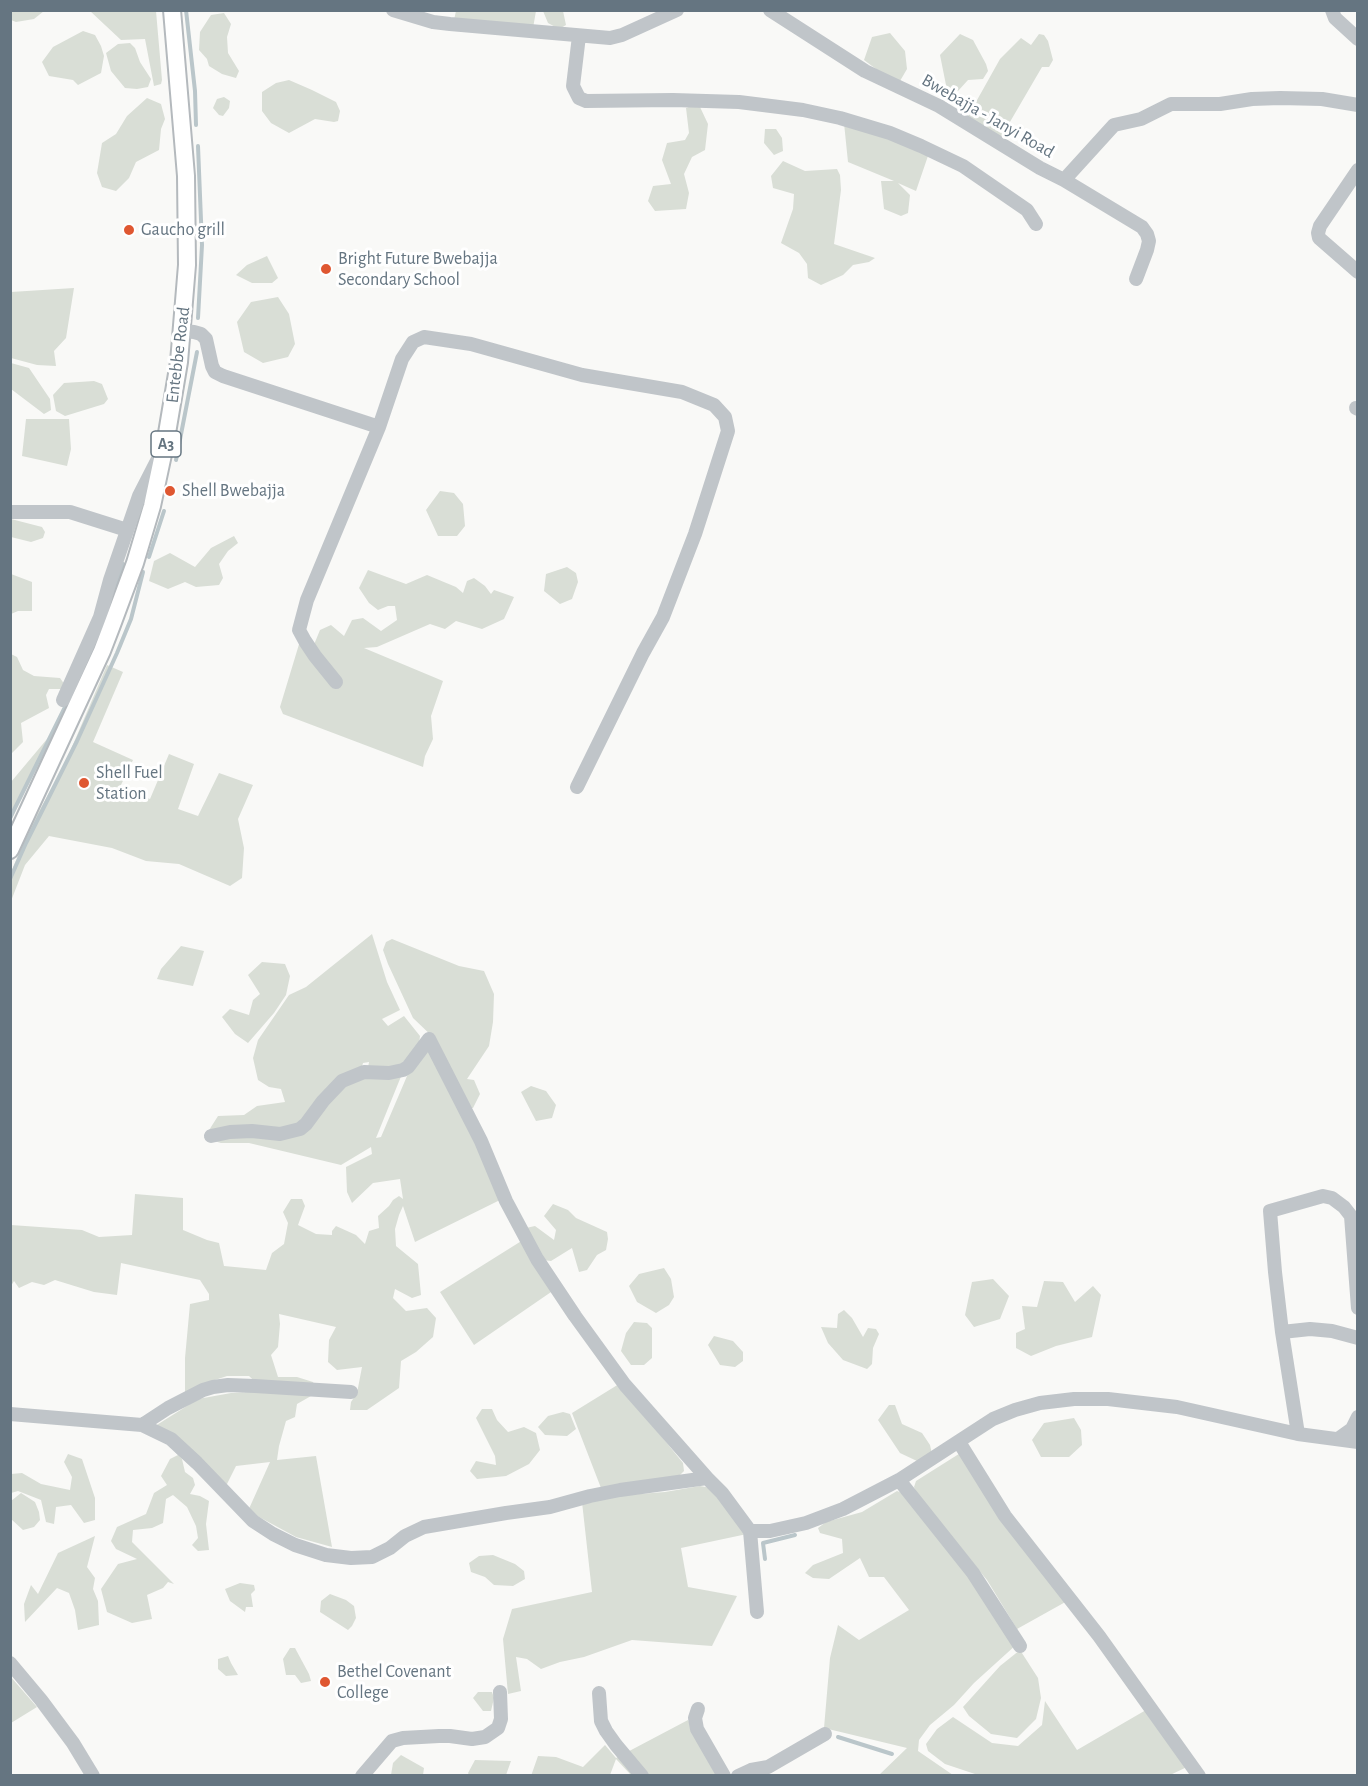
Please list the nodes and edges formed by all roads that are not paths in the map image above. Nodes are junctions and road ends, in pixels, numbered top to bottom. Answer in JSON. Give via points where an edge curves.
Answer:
{"nodes":[{"id":1,"x":172,"y":10,"type":"edge"},
{"id":2,"x":393,"y":10,"type":"edge"},
{"id":3,"x":677,"y":10,"type":"edge"},
{"id":4,"x":770,"y":10,"type":"edge"},
{"id":5,"x":1332,"y":10,"type":"edge"},
{"id":6,"x":579,"y":36,"type":"junction"},
{"id":7,"x":1358,"y":39,"type":"edge"},
{"id":8,"x":1358,"y":105,"type":"edge"},
{"id":9,"x":1358,"y":170,"type":"edge"},
{"id":10,"x":1064,"y":180,"type":"junction"},
{"id":11,"x":1036,"y":224,"type":"dead end"},
{"id":12,"x":1358,"y":272,"type":"edge"},
{"id":13,"x":1136,"y":279,"type":"dead end"},
{"id":14,"x":182,"y":331,"type":"junction"},
{"id":15,"x":379,"y":427,"type":"junction"},
{"id":16,"x":165,"y":445,"type":"junction"},
{"id":17,"x":10,"y":512,"type":"edge"},
{"id":18,"x":127,"y":530,"type":"junction"},
{"id":19,"x":336,"y":682,"type":"dead end"},
{"id":20,"x":63,"y":700,"type":"dead end"},
{"id":21,"x":577,"y":787,"type":"dead end"},
{"id":22,"x":10,"y":850,"type":"edge"},
{"id":23,"x":211,"y":1136,"type":"dead end"},
{"id":24,"x":1358,"y":1308,"type":"edge"},
{"id":25,"x":1282,"y":1332,"type":"junction"},
{"id":26,"x":1358,"y":1338,"type":"edge"},
{"id":27,"x":351,"y":1392,"type":"dead end"},
{"id":28,"x":10,"y":1414,"type":"edge"},
{"id":29,"x":1358,"y":1417,"type":"edge"},
{"id":30,"x":142,"y":1425,"type":"junction"},
{"id":31,"x":1299,"y":1434,"type":"junction"},
{"id":32,"x":1338,"y":1439,"type":"junction"},
{"id":33,"x":959,"y":1442,"type":"junction"},
{"id":34,"x":1358,"y":1442,"type":"edge"},
{"id":35,"x":707,"y":1478,"type":"junction"},
{"id":36,"x":899,"y":1480,"type":"junction"},
{"id":37,"x":750,"y":1531,"type":"junction"},
{"id":38,"x":757,"y":1612,"type":"dead end"},
{"id":39,"x":1020,"y":1646,"type":"dead end"},
{"id":40,"x":10,"y":1663,"type":"edge"},
{"id":41,"x":500,"y":1692,"type":"dead end"},
{"id":42,"x":599,"y":1693,"type":"dead end"},
{"id":43,"x":698,"y":1709,"type":"dead end"},
{"id":44,"x":825,"y":1734,"type":"dead end"},
{"id":45,"x":92,"y":1772,"type":"edge"},
{"id":46,"x":362,"y":1776,"type":"edge"},
{"id":47,"x":642,"y":1776,"type":"edge"},
{"id":48,"x":724,"y":1776,"type":"edge"},
{"id":49,"x":738,"y":1776,"type":"edge"},
{"id":50,"x":1199,"y":1776,"type":"edge"}],
"edges":[{"from":1,"to":14,"type":"main road","name":"Entebbe Road","number":"A3","via":[[186,176],[187,265]]},
{"from":2,"to":6,"type":"street","via":[[433,22]]},
{"from":3,"to":6,"type":"street","via":[[616,36]]},
{"from":4,"to":10,"type":"street","name":"Bwebajja - Janyi Road","via":[[866,71],[939,106]]},
{"from":5,"to":7,"type":"street","via":[[1335,18]]},
{"from":6,"to":11,"type":"street","via":[[573,87],[579,98],[739,102],[840,118],[890,133],[963,166],[1027,210]]},
{"from":8,"to":10,"type":"street","name":"Bwebajja - Janyi Road","via":[[1280,98],[1172,104],[1141,119],[1114,125]]},
{"from":9,"to":12,"type":"street","via":[[1317,233]]},
{"from":10,"to":13,"type":"street","via":[[1148,234],[1147,250]]},
{"from":14,"to":15,"type":"street","via":[[201,334],[206,339],[212,366],[223,376]]},
{"from":14,"to":16,"type":"main road","name":"Entebbe Road","number":"A3"},
{"from":15,"to":19,"type":"street","via":[[307,600],[299,630]]},
{"from":15,"to":21,"type":"street","via":[[402,359],[413,342],[423,337],[471,344],[582,375],[682,392],[714,405],[725,417],[728,431],[663,617]]},
{"from":16,"to":18,"type":"street","via":[[143,486]]},
{"from":16,"to":22,"type":"main road","name":"Entebbe Road","number":"A3","via":[[135,563],[112,625]]},
{"from":17,"to":18,"type":"street","via":[[70,512]]},
{"from":18,"to":20,"type":"street","via":[[100,617]]},
{"from":23,"to":35,"type":"street","via":[[252,1131],[280,1134],[300,1129],[342,1081],[364,1072],[404,1070],[429,1039],[537,1258],[625,1385]]},
{"from":24,"to":25,"type":"street","via":[[1351,1216],[1344,1207],[1323,1196],[1270,1211]]},
{"from":25,"to":26,"type":"street","via":[[1310,1329]]},
{"from":25,"to":31,"type":"street"},
{"from":27,"to":30,"type":"street","via":[[221,1386],[203,1390]]},
{"from":28,"to":30,"type":"street"},
{"from":29,"to":32,"type":"street","via":[[1352,1429]]},
{"from":30,"to":35,"type":"street","via":[[171,1439],[253,1521],[273,1534],[326,1555],[351,1558],[372,1557],[424,1527],[550,1507],[620,1490]]},
{"from":31,"to":32,"type":"street"},
{"from":31,"to":33,"type":"street","via":[[1177,1407],[1074,1399],[1015,1410],[993,1419]]},
{"from":32,"to":34,"type":"street"},
{"from":33,"to":36,"type":"street"},
{"from":33,"to":50,"type":"street","via":[[1005,1516],[1099,1636]]},
{"from":35,"to":37,"type":"street"},
{"from":36,"to":37,"type":"street","via":[[806,1523]]},
{"from":36,"to":39,"type":"street","via":[[974,1573]]},
{"from":37,"to":38,"type":"street"},
{"from":40,"to":45,"type":"street"},
{"from":41,"to":46,"type":"street","via":[[501,1719],[498,1728],[485,1737],[392,1741]]},
{"from":42,"to":47,"type":"street","via":[[601,1721],[606,1731]]},
{"from":43,"to":48,"type":"street","via":[[697,1729]]},
{"from":44,"to":49,"type":"street","via":[[768,1767]]}]}
